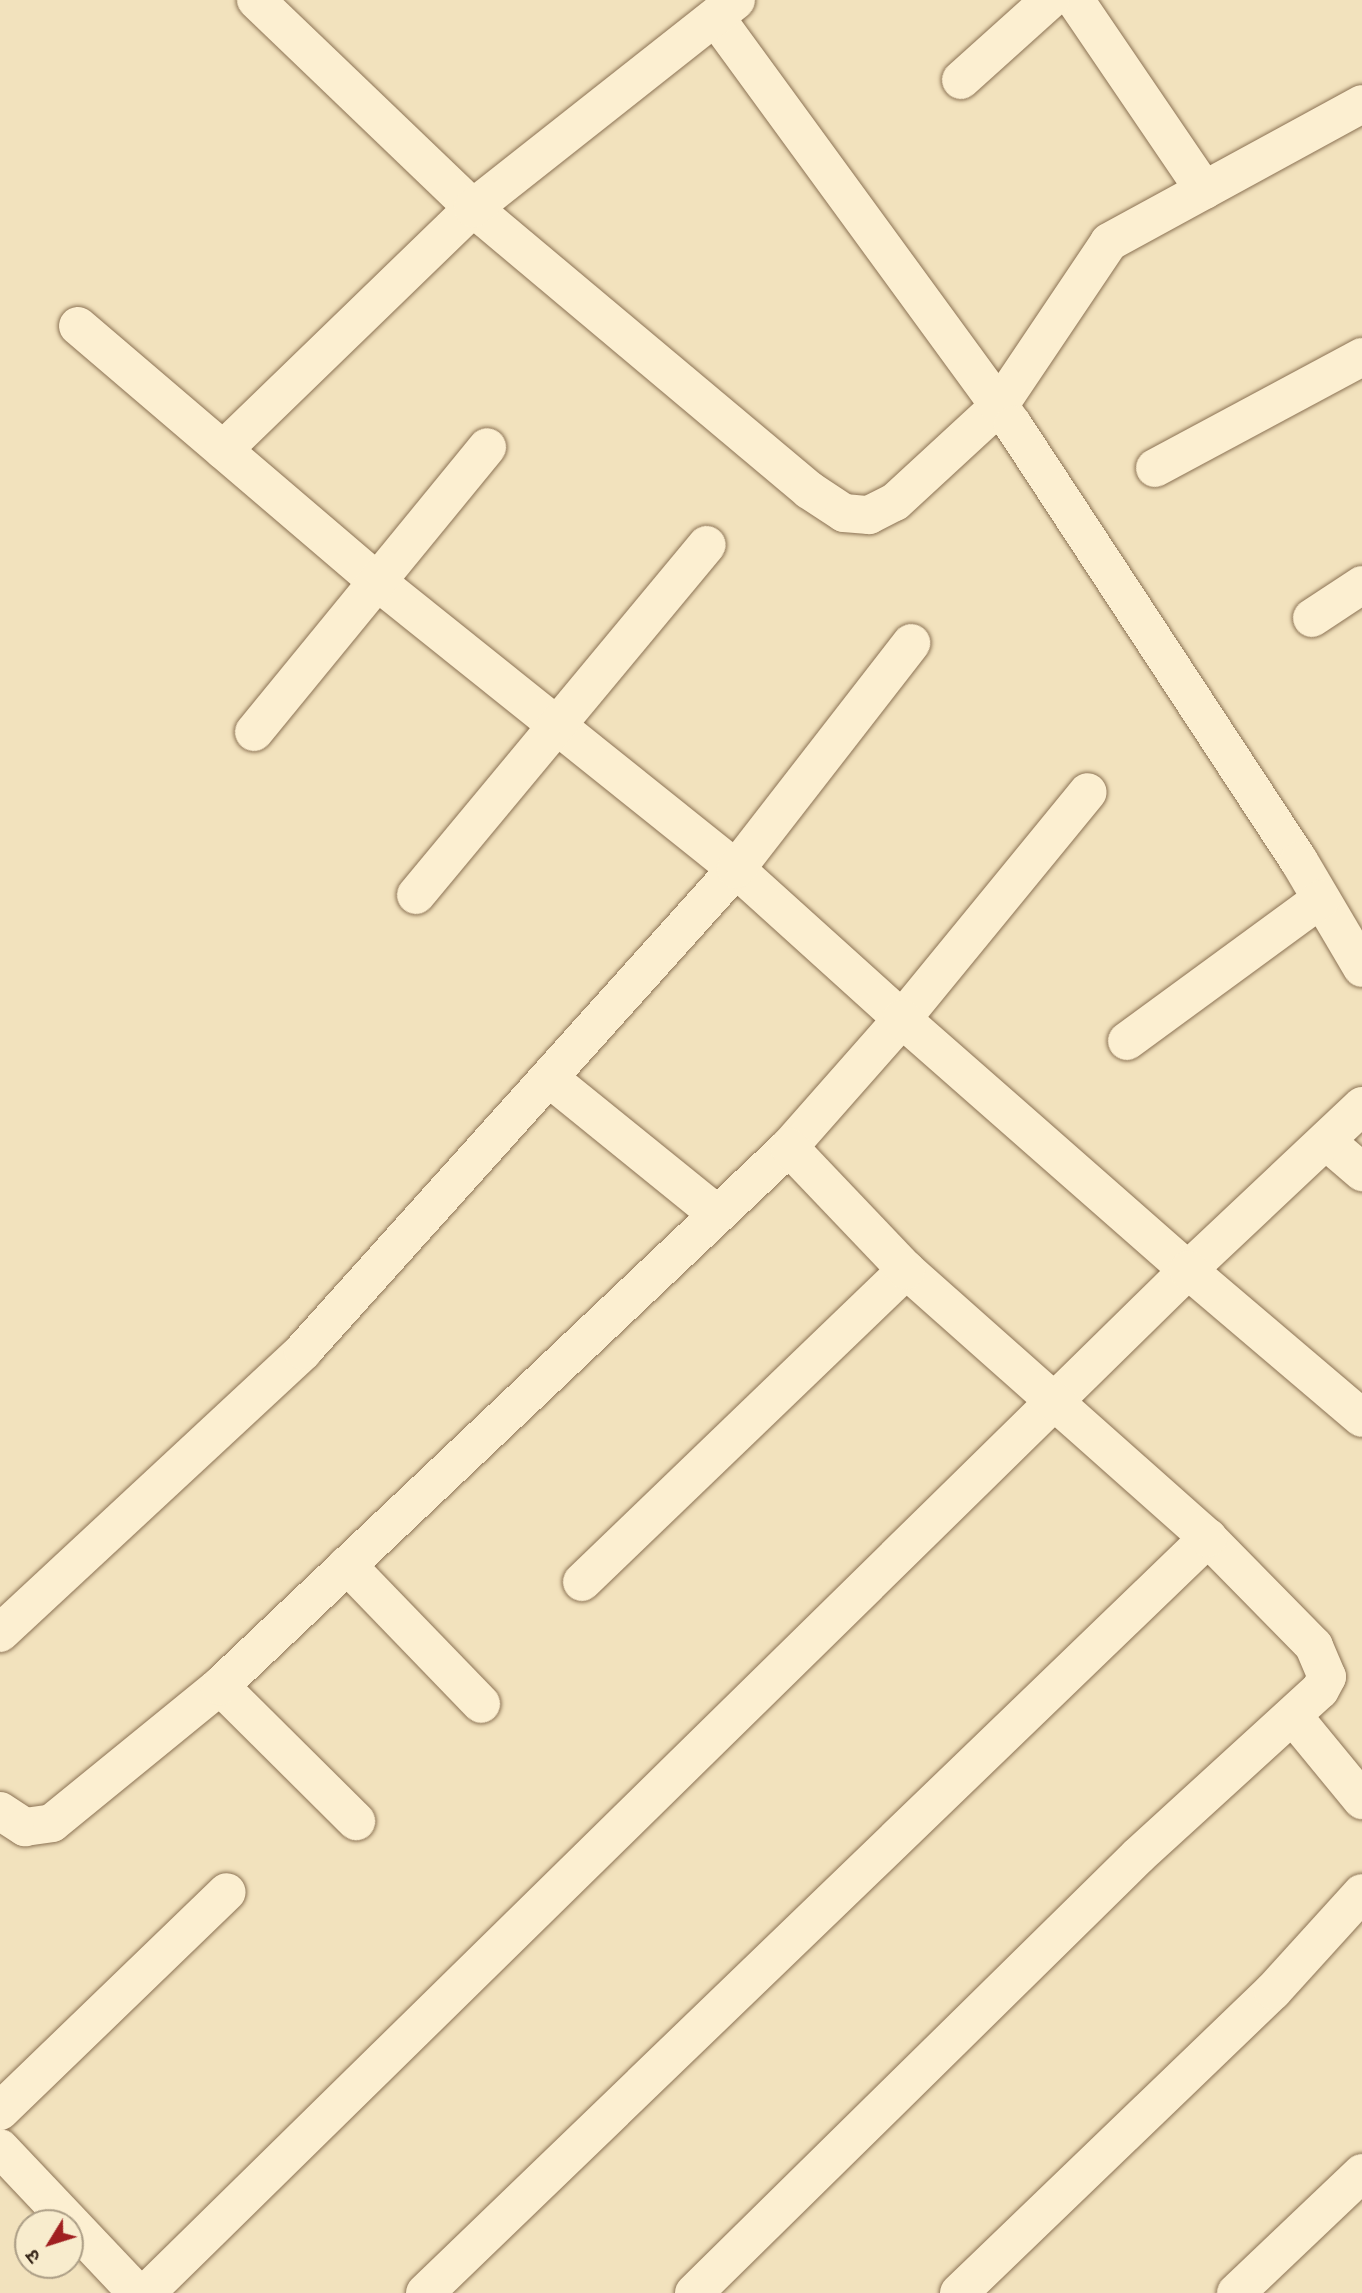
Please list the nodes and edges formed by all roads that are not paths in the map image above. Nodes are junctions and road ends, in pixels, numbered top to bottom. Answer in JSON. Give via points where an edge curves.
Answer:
{"nodes":[{"id":1,"x":256,"y":0,"type":"edge"},
{"id":2,"x":1050,"y":0,"type":"edge"},
{"id":3,"x":1074,"y":0,"type":"edge"},
{"id":4,"x":726,"y":9,"type":"edge"},
{"id":5,"x":961,"y":80,"type":"dead end"},
{"id":6,"x":1362,"y":104,"type":"edge"},
{"id":7,"x":1204,"y":190,"type":"junction"},
{"id":8,"x":473,"y":208,"type":"junction"},
{"id":9,"x":78,"y":326,"type":"dead end"},
{"id":10,"x":1362,"y":357,"type":"edge"},
{"id":11,"x":999,"y":406,"type":"junction"},
{"id":12,"x":487,"y":447,"type":"dead end"},
{"id":13,"x":223,"y":450,"type":"junction"},
{"id":14,"x":1155,"y":468,"type":"dead end"},
{"id":15,"x":707,"y":545,"type":"dead end"},
{"id":16,"x":379,"y":583,"type":"junction"},
{"id":17,"x":1362,"y":585,"type":"edge"},
{"id":18,"x":1312,"y":618,"type":"dead end"},
{"id":19,"x":911,"y":643,"type":"dead end"},
{"id":20,"x":557,"y":726,"type":"junction"},
{"id":21,"x":254,"y":732,"type":"dead end"},
{"id":22,"x":1088,"y":792,"type":"dead end"},
{"id":23,"x":736,"y":869,"type":"junction"},
{"id":24,"x":416,"y":895,"type":"dead end"},
{"id":25,"x":1321,"y":899,"type":"junction"},
{"id":26,"x":1362,"y":968,"type":"edge"},
{"id":27,"x":902,"y":1019,"type":"junction"},
{"id":28,"x":1127,"y":1041,"type":"dead end"},
{"id":29,"x":549,"y":1078,"type":"junction"},
{"id":30,"x":1362,"y":1106,"type":"edge"},
{"id":31,"x":1326,"y":1141,"type":"junction"},
{"id":32,"x":789,"y":1147,"type":"junction"},
{"id":33,"x":1362,"y":1172,"type":"edge"},
{"id":34,"x":717,"y":1214,"type":"junction"},
{"id":35,"x":905,"y":1270,"type":"junction"},
{"id":36,"x":1188,"y":1270,"type":"junction"},
{"id":37,"x":1055,"y":1406,"type":"junction"},
{"id":38,"x":1362,"y":1418,"type":"edge"},
{"id":39,"x":1208,"y":1538,"type":"junction"},
{"id":40,"x":347,"y":1565,"type":"junction"},
{"id":41,"x":582,"y":1583,"type":"dead end"},
{"id":42,"x":0,"y":1633,"type":"edge"},
{"id":43,"x":219,"y":1686,"type":"junction"},
{"id":44,"x":481,"y":1704,"type":"dead end"},
{"id":45,"x":1293,"y":1716,"type":"junction"},
{"id":46,"x":1362,"y":1800,"type":"edge"},
{"id":47,"x":0,"y":1811,"type":"edge"},
{"id":48,"x":356,"y":1821,"type":"dead end"},
{"id":49,"x":227,"y":1892,"type":"dead end"},
{"id":50,"x":1362,"y":1893,"type":"edge"},
{"id":51,"x":0,"y":2111,"type":"edge"},
{"id":52,"x":0,"y":2148,"type":"edge"},
{"id":53,"x":1362,"y":2173,"type":"edge"},
{"id":54,"x":137,"y":2293,"type":"edge"},
{"id":55,"x":146,"y":2293,"type":"edge"},
{"id":56,"x":425,"y":2293,"type":"edge"},
{"id":57,"x":694,"y":2293,"type":"edge"},
{"id":58,"x":959,"y":2293,"type":"edge"},
{"id":59,"x":1236,"y":2293,"type":"edge"}],
"edges":[{"from":1,"to":8,"type":"street"},
{"from":2,"to":5,"type":"street"},
{"from":3,"to":7,"type":"street"},
{"from":4,"to":8,"type":"street"},
{"from":4,"to":11,"type":"street"},
{"from":6,"to":7,"type":"street"},
{"from":7,"to":11,"type":"street","via":[[1109,242]]},
{"from":8,"to":11,"type":"street","via":[[809,490],[844,513],[869,515],[895,502]]},
{"from":8,"to":13,"type":"street"},
{"from":9,"to":13,"type":"street"},
{"from":10,"to":14,"type":"street"},
{"from":11,"to":25,"type":"street"},
{"from":12,"to":16,"type":"street"},
{"from":13,"to":16,"type":"street"},
{"from":15,"to":20,"type":"street"},
{"from":16,"to":20,"type":"street"},
{"from":16,"to":21,"type":"street"},
{"from":17,"to":18,"type":"street"},
{"from":19,"to":23,"type":"street"},
{"from":20,"to":23,"type":"street"},
{"from":20,"to":24,"type":"street"},
{"from":22,"to":27,"type":"street"},
{"from":23,"to":27,"type":"street"},
{"from":23,"to":29,"type":"street"},
{"from":25,"to":26,"type":"street"},
{"from":25,"to":28,"type":"street"},
{"from":27,"to":32,"type":"street"},
{"from":27,"to":36,"type":"street"},
{"from":29,"to":34,"type":"street"},
{"from":29,"to":42,"type":"street","via":[[303,1351]]},
{"from":30,"to":31,"type":"street"},
{"from":31,"to":33,"type":"street"},
{"from":31,"to":36,"type":"street"},
{"from":32,"to":34,"type":"street"},
{"from":32,"to":35,"type":"street"},
{"from":34,"to":40,"type":"street"},
{"from":35,"to":37,"type":"street"},
{"from":35,"to":41,"type":"street"},
{"from":36,"to":37,"type":"street"},
{"from":36,"to":38,"type":"street"},
{"from":37,"to":39,"type":"street"},
{"from":37,"to":55,"type":"street"},
{"from":39,"to":45,"type":"street","via":[[1325,1661],[1320,1690]]},
{"from":39,"to":56,"type":"street"},
{"from":40,"to":43,"type":"street"},
{"from":40,"to":44,"type":"street"},
{"from":43,"to":47,"type":"street","via":[[52,1823],[25,1827]]},
{"from":43,"to":48,"type":"street"},
{"from":45,"to":46,"type":"street"},
{"from":45,"to":57,"type":"street","via":[[1138,1856]]},
{"from":49,"to":51,"type":"street"},
{"from":50,"to":58,"type":"street","via":[[1273,1992]]},
{"from":52,"to":54,"type":"street"},
{"from":53,"to":59,"type":"street"}]}
